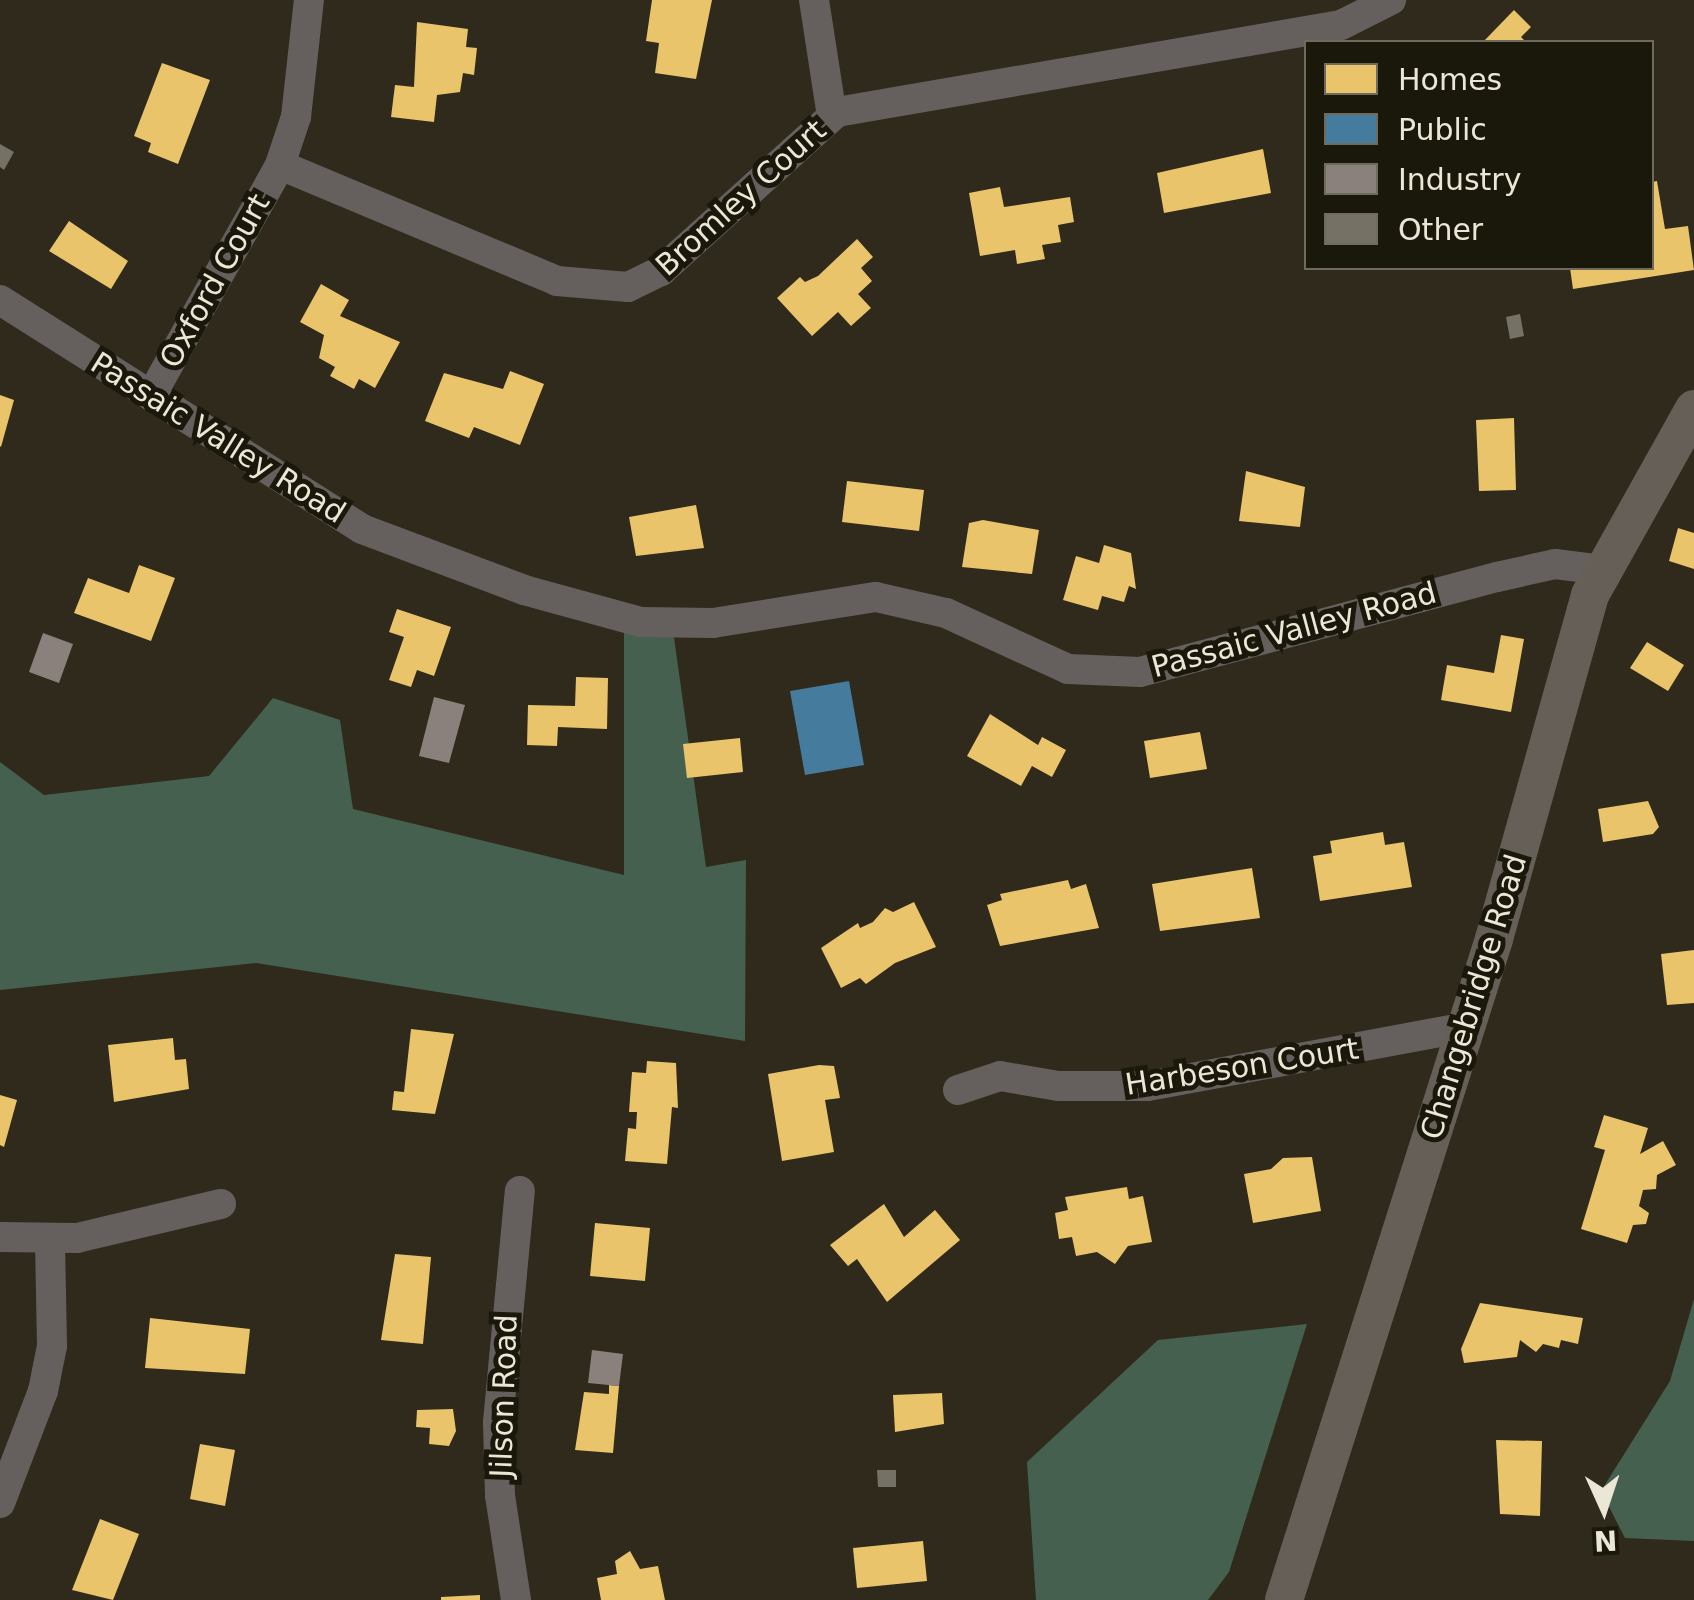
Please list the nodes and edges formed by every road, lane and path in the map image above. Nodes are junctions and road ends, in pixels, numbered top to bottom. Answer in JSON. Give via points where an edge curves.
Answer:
{"nodes":[{"id":1,"x":309,"y":0,"type":"edge"},
{"id":2,"x":814,"y":0,"type":"edge"},
{"id":3,"x":1392,"y":0,"type":"edge"},
{"id":4,"x":832,"y":116,"type":"junction"},
{"id":5,"x":280,"y":166,"type":"junction"},
{"id":6,"x":0,"y":300,"type":"edge"},
{"id":7,"x":151,"y":396,"type":"junction"},
{"id":8,"x":1694,"y":408,"type":"edge"},
{"id":9,"x":1603,"y":570,"type":"junction"},
{"id":10,"x":1466,"y":1027,"type":"junction"},
{"id":11,"x":958,"y":1090,"type":"dead end"},
{"id":12,"x":520,"y":1191,"type":"dead end"},
{"id":13,"x":221,"y":1204,"type":"dead end"},
{"id":14,"x":0,"y":1238,"type":"edge"},
{"id":15,"x":50,"y":1242,"type":"junction"},
{"id":16,"x":0,"y":1503,"type":"edge"},
{"id":17,"x":516,"y":1600,"type":"edge"},
{"id":18,"x":1284,"y":1600,"type":"edge"}],
"edges":[{"from":1,"to":5,"type":"street","name":"Oxford Court","via":[[296,117]]},
{"from":2,"to":4,"type":"street"},
{"from":3,"to":4,"type":"street","name":"Bromley Court","via":[[1341,25],[895,99]]},
{"from":4,"to":5,"type":"street","name":"Bromley Court","via":[[661,272],[610,289],[556,281]]},
{"from":5,"to":7,"type":"street","name":"Oxford Court"},
{"from":6,"to":7,"type":"street","name":"Passaic Valley Road"},
{"from":7,"to":9,"type":"street","name":"Passaic Valley Road","via":[[362,528],[524,590],[641,622],[712,623],[876,597],[946,614],[1068,669],[1140,672],[1556,564]]},
{"from":8,"to":9,"type":"main road","name":"Changebridge Road"},
{"from":9,"to":10,"type":"main road","name":"Changebridge Road","via":[[1590,595]]},
{"from":10,"to":11,"type":"street","name":"Harbeson Court","via":[[1148,1086],[1058,1086],[1000,1076]]},
{"from":10,"to":18,"type":"main road","name":"Changebridge Road"},
{"from":12,"to":17,"type":"street","name":"Jilson Road","via":[[498,1422],[500,1495]]},
{"from":13,"to":15,"type":"street"},
{"from":14,"to":15,"type":"street"},
{"from":15,"to":16,"type":"street","via":[[55,1294],[46,1376]]}]}
